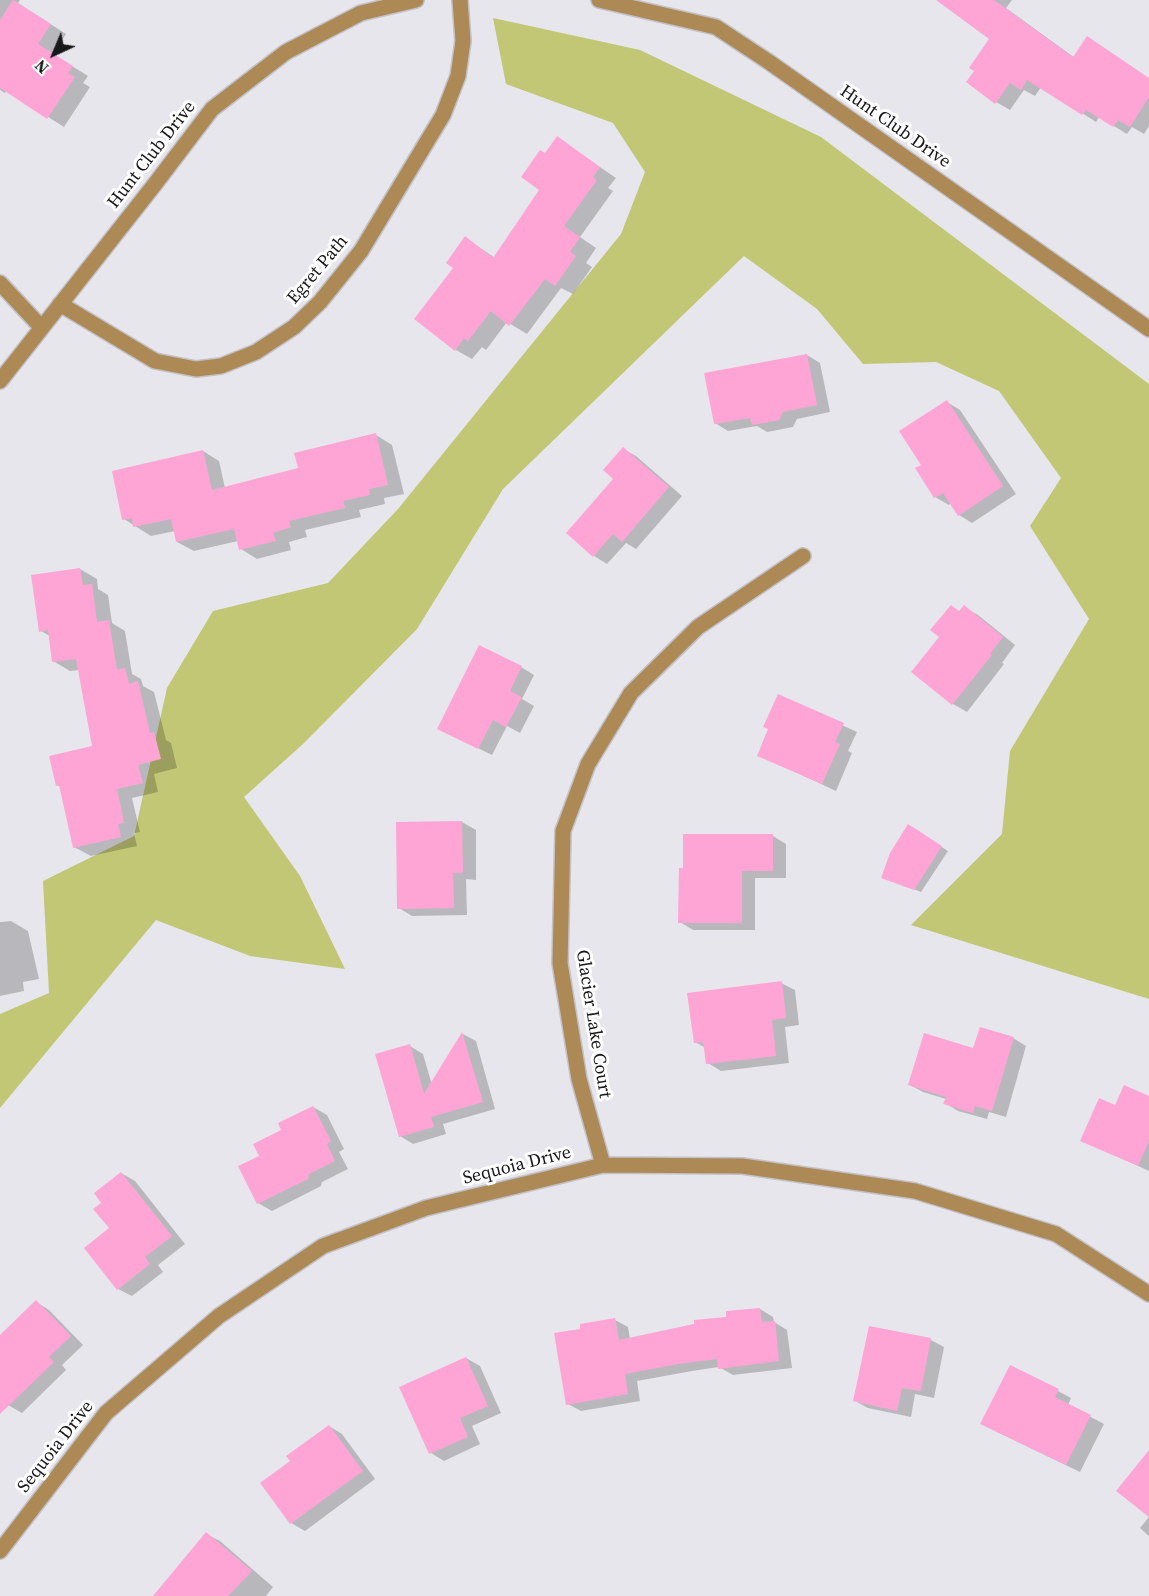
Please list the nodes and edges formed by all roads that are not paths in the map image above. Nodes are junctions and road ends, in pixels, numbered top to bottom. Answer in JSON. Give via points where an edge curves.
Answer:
{"nodes":[{"id":1,"x":416,"y":0,"type":"edge"},
{"id":2,"x":460,"y":0,"type":"edge"},
{"id":3,"x":599,"y":0,"type":"edge"},
{"id":4,"x":360,"y":6,"type":"edge"},
{"id":5,"x":0,"y":283,"type":"edge"},
{"id":6,"x":60,"y":304,"type":"junction"},
{"id":7,"x":41,"y":327,"type":"junction"},
{"id":8,"x":1149,"y":329,"type":"edge"},
{"id":9,"x":5,"y":366,"type":"edge"},
{"id":10,"x":0,"y":381,"type":"edge"},
{"id":11,"x":803,"y":556,"type":"dead end"},
{"id":12,"x":603,"y":1165,"type":"junction"},
{"id":13,"x":1149,"y":1294,"type":"edge"},
{"id":14,"x":0,"y":1551,"type":"edge"}],
"edges":[{"from":1,"to":4,"type":"street","name":"Hunt Club Drive"},
{"from":2,"to":6,"type":"street","name":"Egret Path","via":[[463,41],[458,76],[443,115],[361,251],[294,327],[250,354],[221,366],[195,369],[155,361]]},
{"from":3,"to":8,"type":"street","name":"Hunt Club Drive","via":[[716,27]]},
{"from":4,"to":6,"type":"street","name":"Hunt Club Drive","via":[[286,52],[212,109]]},
{"from":5,"to":7,"type":"street"},
{"from":6,"to":7,"type":"street","name":"Hunt Club Drive"},
{"from":7,"to":9,"type":"street","name":"Hunt Club Drive"},
{"from":9,"to":10,"type":"street","name":"Hunt Club Drive"},
{"from":11,"to":12,"type":"street","name":"Glacier Lake Court","via":[[698,627],[632,693],[588,765],[563,831],[560,963],[579,1079]]},
{"from":12,"to":13,"type":"street","name":"Sequoia Drive","via":[[742,1167],[915,1191],[1056,1234]]},
{"from":12,"to":14,"type":"street","name":"Sequoia Drive","via":[[426,1208],[323,1246],[219,1316],[106,1413]]}]}
